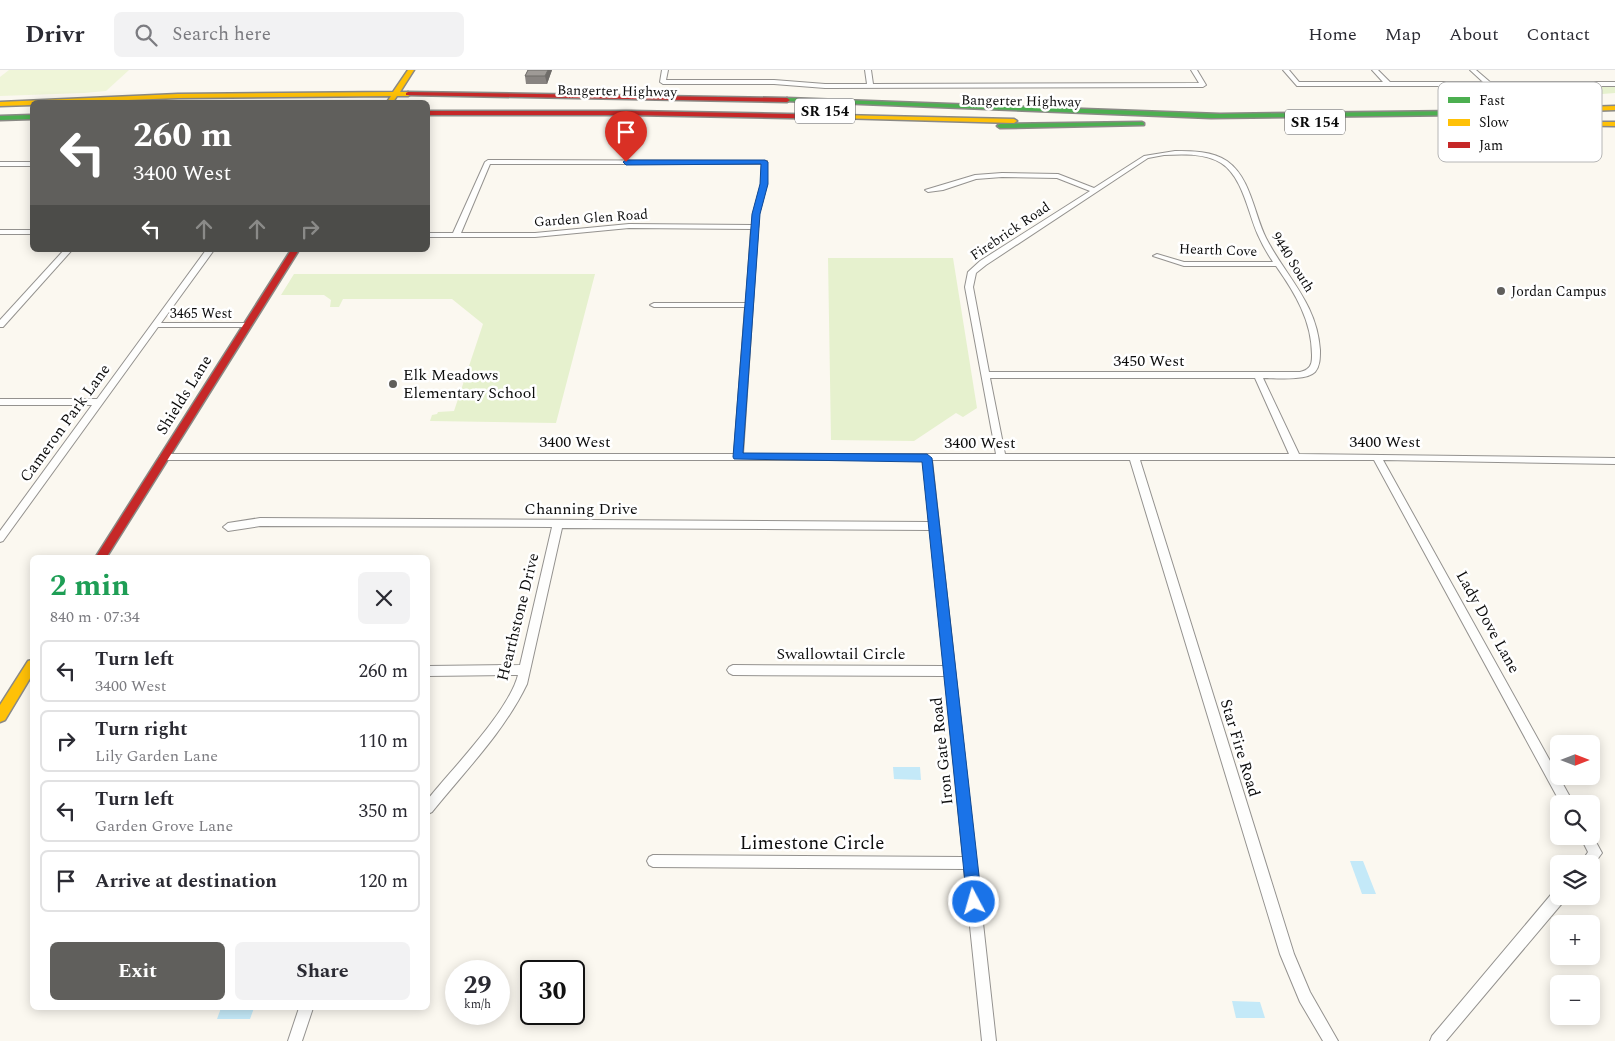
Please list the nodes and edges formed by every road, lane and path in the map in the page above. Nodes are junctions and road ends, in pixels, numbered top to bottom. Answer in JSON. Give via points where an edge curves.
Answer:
{"nodes":[{"id":1,"x":411,"y":70,"type":"edge"},
{"id":2,"x":665,"y":70,"type":"edge"},
{"id":3,"x":868,"y":70,"type":"edge"},
{"id":4,"x":1194,"y":70,"type":"edge"},
{"id":5,"x":1286,"y":70,"type":"edge"},
{"id":6,"x":1375,"y":70,"type":"edge"},
{"id":7,"x":1473,"y":70,"type":"edge"},
{"id":8,"x":1486,"y":82,"type":"edge"},
{"id":9,"x":1388,"y":84,"type":"junction"},
{"id":10,"x":1438,"y":84,"type":"edge"},
{"id":11,"x":1602,"y":84,"type":"edge"},
{"id":12,"x":1615,"y":84,"type":"edge"},
{"id":13,"x":870,"y":86,"type":"junction"},
{"id":14,"x":393,"y":98,"type":"edge"},
{"id":15,"x":88,"y":100,"type":"edge"},
{"id":16,"x":1615,"y":100,"type":"edge"},
{"id":17,"x":1602,"y":101,"type":"edge"},
{"id":18,"x":30,"y":103,"type":"edge"},
{"id":19,"x":0,"y":104,"type":"edge"},
{"id":20,"x":430,"y":106,"type":"edge"},
{"id":21,"x":1615,"y":108,"type":"edge"},
{"id":22,"x":1602,"y":109,"type":"edge"},
{"id":23,"x":30,"y":110,"type":"edge"},
{"id":24,"x":0,"y":111,"type":"edge"},
{"id":25,"x":430,"y":113,"type":"edge"},
{"id":26,"x":1438,"y":115,"type":"edge"},
{"id":27,"x":1438,"y":116,"type":"edge"},
{"id":28,"x":30,"y":117,"type":"edge"},
{"id":29,"x":1602,"y":117,"type":"edge"},
{"id":30,"x":1615,"y":117,"type":"edge"},
{"id":31,"x":0,"y":118,"type":"edge"},
{"id":32,"x":1406,"y":118,"type":"junction"},
{"id":33,"x":1438,"y":118,"type":"edge"},
{"id":34,"x":1222,"y":119,"type":"junction"},
{"id":35,"x":1438,"y":119,"type":"edge"},
{"id":36,"x":430,"y":123,"type":"edge"},
{"id":37,"x":1602,"y":124,"type":"edge"},
{"id":38,"x":1615,"y":124,"type":"edge"},
{"id":39,"x":0,"y":125,"type":"edge"},
{"id":40,"x":30,"y":125,"type":"edge"},
{"id":41,"x":1206,"y":155,"type":"joint"},
{"id":42,"x":0,"y":164,"type":"edge"},
{"id":43,"x":30,"y":164,"type":"edge"},
{"id":44,"x":928,"y":190,"type":"dead end"},
{"id":45,"x":1094,"y":190,"type":"junction"},
{"id":46,"x":756,"y":227,"type":"junction"},
{"id":47,"x":0,"y":232,"type":"edge"},
{"id":48,"x":30,"y":232,"type":"edge"},
{"id":49,"x":430,"y":235,"type":"edge"},
{"id":50,"x":456,"y":235,"type":"junction"},
{"id":51,"x":66,"y":252,"type":"edge"},
{"id":52,"x":209,"y":252,"type":"edge"},
{"id":53,"x":294,"y":252,"type":"edge"},
{"id":54,"x":1157,"y":256,"type":"dead end"},
{"id":55,"x":1279,"y":264,"type":"junction"},
{"id":56,"x":654,"y":305,"type":"dead end"},
{"id":57,"x":750,"y":305,"type":"junction"},
{"id":58,"x":0,"y":313,"type":"edge"},
{"id":59,"x":11,"y":313,"type":"junction"},
{"id":60,"x":0,"y":325,"type":"edge"},
{"id":61,"x":248,"y":325,"type":"junction"},
{"id":62,"x":154,"y":326,"type":"junction"},
{"id":63,"x":1311,"y":371,"type":"joint"},
{"id":64,"x":986,"y":375,"type":"junction"},
{"id":65,"x":1258,"y":376,"type":"junction"},
{"id":66,"x":0,"y":402,"type":"edge"},
{"id":67,"x":99,"y":402,"type":"junction"},
{"id":68,"x":164,"y":457,"type":"junction"},
{"id":69,"x":738,"y":457,"type":"junction"},
{"id":70,"x":1377,"y":457,"type":"junction"},
{"id":71,"x":927,"y":458,"type":"junction"},
{"id":72,"x":1001,"y":458,"type":"junction"},
{"id":73,"x":1134,"y":458,"type":"junction"},
{"id":74,"x":1296,"y":458,"type":"junction"},
{"id":75,"x":1615,"y":461,"type":"edge"},
{"id":76,"x":0,"y":522,"type":"edge"},
{"id":77,"x":11,"y":522,"type":"junction"},
{"id":78,"x":558,"y":524,"type":"junction"},
{"id":79,"x":934,"y":526,"type":"junction"},
{"id":80,"x":228,"y":527,"type":"dead end"},
{"id":81,"x":0,"y":538,"type":"edge"},
{"id":82,"x":102,"y":555,"type":"edge"},
{"id":83,"x":30,"y":668,"type":"edge"},
{"id":84,"x":525,"y":670,"type":"junction"},
{"id":85,"x":733,"y":670,"type":"dead end"},
{"id":86,"x":430,"y":671,"type":"edge"},
{"id":87,"x":950,"y":671,"type":"junction"},
{"id":88,"x":0,"y":716,"type":"edge"},
{"id":89,"x":1563,"y":795,"type":"edge"},
{"id":90,"x":430,"y":805,"type":"edge"},
{"id":91,"x":653,"y":861,"type":"dead end"},
{"id":92,"x":970,"y":863,"type":"junction"},
{"id":93,"x":1551,"y":905,"type":"edge"},
{"id":94,"x":305,"y":1010,"type":"edge"},
{"id":95,"x":295,"y":1041,"type":"edge"},
{"id":96,"x":989,"y":1041,"type":"edge"},
{"id":97,"x":1332,"y":1041,"type":"edge"},
{"id":98,"x":1437,"y":1041,"type":"edge"}],
"edges":[{"from":1,"to":14,"type":"main road"},
{"from":2,"to":13,"type":"street","via":[[662,82],[774,80],[826,86]]},
{"from":3,"to":13,"type":"street"},
{"from":4,"to":13,"type":"street","via":[[1203,86]]},
{"from":5,"to":9,"type":"street","via":[[1297,84]]},
{"from":6,"to":9,"type":"street"},
{"from":7,"to":8,"type":"street"},
{"from":9,"to":10,"type":"street"},
{"from":11,"to":12,"type":"street"},
{"from":14,"to":15,"type":"main road","via":[[175,96]]},
{"from":14,"to":34,"type":"main road","via":[[673,97]]},
{"from":16,"to":17,"type":"main road"},
{"from":18,"to":19,"type":"main road"},
{"from":20,"to":34,"type":"main road","name":"Bangerter Highway","number":"SR 154","via":[[632,106]]},
{"from":21,"to":22,"type":"main road","name":"Bangerter Highway","number":"SR 154"},
{"from":23,"to":24,"type":"main road"},
{"from":25,"to":34,"type":"main road","name":"Bangerter Highway","number":"SR 154","via":[[622,113],[942,120]]},
{"from":26,"to":32,"type":"main road"},
{"from":27,"to":32,"type":"main road","name":"Bangerter Highway","number":"SR 154"},
{"from":28,"to":31,"type":"main road"},
{"from":29,"to":30,"type":"main road","name":"Bangerter Highway","number":"SR 154"},
{"from":32,"to":33,"type":"main road","name":"Bangerter Highway","number":"SR 154"},
{"from":32,"to":34,"type":"main road","name":"Bangerter Highway","number":"SR 154"},
{"from":32,"to":35,"type":"main road"},
{"from":34,"to":36,"type":"main road","via":[[1019,126]]},
{"from":37,"to":38,"type":"main road"},
{"from":39,"to":40,"type":"main road"},
{"from":41,"to":45,"type":"street","name":"Firebrick Road","via":[[1149,156]]},
{"from":41,"to":55,"type":"street","name":"9440 South","via":[[1221,160],[1231,169],[1263,239]]},
{"from":42,"to":43,"type":"street"},
{"from":44,"to":45,"type":"street","via":[[994,175],[1058,176]]},
{"from":45,"to":64,"type":"street","name":"Firebrick Road","via":[[972,272],[970,287]]},
{"from":46,"to":50,"type":"street","name":"Garden Glen Road","via":[[629,226],[549,234]]},
{"from":46,"to":50,"type":"street","via":[[765,162],[488,162]]},
{"from":46,"to":57,"type":"street"},
{"from":47,"to":48,"type":"street"},
{"from":49,"to":50,"type":"street","name":"Garden Glen Road"},
{"from":51,"to":59,"type":"street"},
{"from":52,"to":62,"type":"street","name":"Cameron Park Lane"},
{"from":53,"to":61,"type":"main road","name":"Shields Lane"},
{"from":54,"to":55,"type":"street","name":"Hearth Cove","via":[[1184,264]]},
{"from":55,"to":63,"type":"street","name":"9440 South","via":[[1298,292],[1311,323],[1316,361]]},
{"from":56,"to":57,"type":"street"},
{"from":57,"to":69,"type":"street"},
{"from":58,"to":59,"type":"street"},
{"from":59,"to":60,"type":"street"},
{"from":61,"to":62,"type":"street","name":"3465 West"},
{"from":61,"to":68,"type":"main road","name":"Shields Lane"},
{"from":62,"to":67,"type":"street","name":"Cameron Park Lane"},
{"from":63,"to":65,"type":"street","name":"3450 West","via":[[1294,376]]},
{"from":64,"to":65,"type":"street","name":"3450 West"},
{"from":64,"to":72,"type":"street","name":"Firebrick Road"},
{"from":65,"to":74,"type":"street"},
{"from":66,"to":67,"type":"street"},
{"from":67,"to":77,"type":"street","name":"Cameron Park Lane"},
{"from":68,"to":69,"type":"street","name":"3400 West"},
{"from":68,"to":82,"type":"main road","name":"Shields Lane"},
{"from":69,"to":71,"type":"street","name":"3400 West"},
{"from":70,"to":74,"type":"street","name":"3400 West"},
{"from":70,"to":75,"type":"street","name":"3400 West"},
{"from":70,"to":89,"type":"street","name":"Lady Dove Lane"},
{"from":71,"to":72,"type":"street","name":"3400 West"},
{"from":71,"to":79,"type":"street","name":"Iron Gate Road"},
{"from":72,"to":73,"type":"street","name":"3400 West"},
{"from":73,"to":74,"type":"street","name":"3400 West"},
{"from":73,"to":97,"type":"street","name":"Star Fire Road","via":[[1287,954],[1305,998]]},
{"from":76,"to":77,"type":"street"},
{"from":77,"to":81,"type":"street","name":"Cameron Park Lane"},
{"from":78,"to":79,"type":"street","name":"Channing Drive"},
{"from":78,"to":80,"type":"street","name":"Channing Drive","via":[[260,522]]},
{"from":78,"to":84,"type":"street","name":"Hearthstone Drive"},
{"from":79,"to":87,"type":"street","name":"Iron Gate Road"},
{"from":83,"to":88,"type":"main road"},
{"from":84,"to":86,"type":"street"},
{"from":84,"to":90,"type":"street","name":"Hearthstone Drive","via":[[514,700]]},
{"from":85,"to":87,"type":"street","name":"Swallowtail Circle"},
{"from":87,"to":92,"type":"street","name":"Iron Gate Road"},
{"from":91,"to":92,"type":"street","name":"Limestone Circle"},
{"from":92,"to":96,"type":"street","name":"Iron Gate Road"},
{"from":93,"to":98,"type":"street"},
{"from":94,"to":95,"type":"street"}]}
